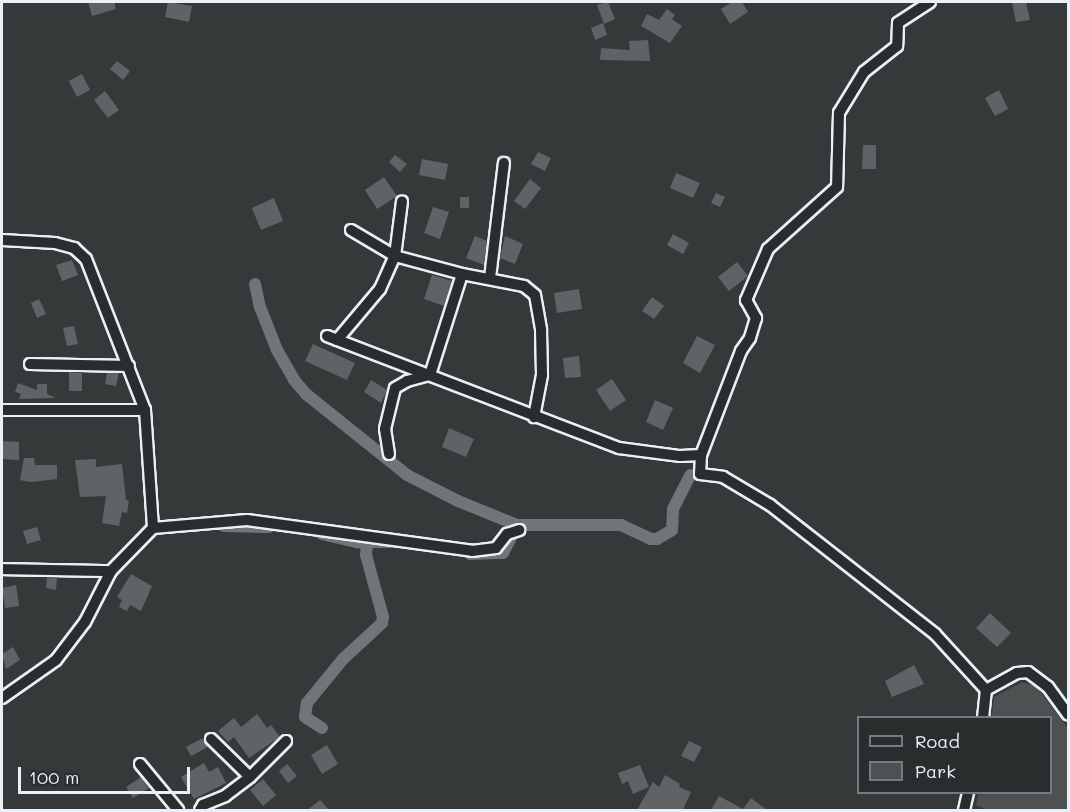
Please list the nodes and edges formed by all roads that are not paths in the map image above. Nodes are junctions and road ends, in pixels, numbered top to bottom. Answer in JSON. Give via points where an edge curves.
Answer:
{"nodes":[{"id":1,"x":930,"y":2,"type":"edge"},
{"id":2,"x":504,"y":163,"type":"dead end"},
{"id":3,"x":402,"y":201,"type":"dead end"},
{"id":4,"x":351,"y":230,"type":"dead end"},
{"id":5,"x":2,"y":240,"type":"edge"},
{"id":6,"x":395,"y":256,"type":"junction"},
{"id":7,"x":462,"y":274,"type":"junction"},
{"id":8,"x":490,"y":278,"type":"junction"},
{"id":9,"x":30,"y":364,"type":"dead end"},
{"id":10,"x":129,"y":366,"type":"junction"},
{"id":11,"x":430,"y":375,"type":"junction"},
{"id":12,"x":2,"y":410,"type":"edge"},
{"id":13,"x":145,"y":410,"type":"junction"},
{"id":14,"x":534,"y":417,"type":"junction"},
{"id":15,"x":389,"y":454,"type":"dead end"},
{"id":16,"x":700,"y":455,"type":"junction"},
{"id":17,"x":153,"y":528,"type":"junction"},
{"id":18,"x":519,"y":530,"type":"dead end"},
{"id":19,"x":2,"y":569,"type":"edge"},
{"id":20,"x":111,"y":571,"type":"junction"},
{"id":21,"x":986,"y":690,"type":"junction"},
{"id":22,"x":2,"y":697,"type":"edge"},
{"id":23,"x":1068,"y":715,"type":"edge"},
{"id":24,"x":983,"y":716,"type":"edge"},
{"id":25,"x":211,"y":739,"type":"dead end"},
{"id":26,"x":286,"y":741,"type":"dead end"},
{"id":27,"x":140,"y":764,"type":"dead end"},
{"id":28,"x":250,"y":777,"type":"junction"},
{"id":29,"x":968,"y":794,"type":"edge"},
{"id":30,"x":178,"y":810,"type":"edge"},
{"id":31,"x":200,"y":810,"type":"edge"},
{"id":32,"x":964,"y":810,"type":"edge"}],
"edges":[{"from":1,"to":16,"type":"street","via":[[898,23],[897,46],[864,72],[839,113],[837,187],[768,249],[746,300],[756,318],[750,338],[741,351]]},
{"from":2,"to":8,"type":"street"},
{"from":3,"to":6,"type":"street"},
{"from":4,"to":6,"type":"street"},
{"from":5,"to":10,"type":"street","via":[[55,243],[74,248],[86,259]]},
{"from":6,"to":7,"type":"street"},
{"from":6,"to":11,"type":"street","via":[[380,289],[332,338]]},
{"from":7,"to":8,"type":"street"},
{"from":7,"to":11,"type":"street"},
{"from":8,"to":14,"type":"street","via":[[524,286],[535,295],[542,375]]},
{"from":9,"to":10,"type":"street"},
{"from":10,"to":13,"type":"street"},
{"from":11,"to":14,"type":"street"},
{"from":11,"to":15,"type":"street","via":[[395,388],[385,429]]},
{"from":12,"to":13,"type":"street"},
{"from":13,"to":17,"type":"street"},
{"from":14,"to":16,"type":"street","via":[[619,448]]},
{"from":16,"to":21,"type":"street","via":[[700,474],[723,477],[770,505],[935,634]]},
{"from":17,"to":18,"type":"street","via":[[247,520],[472,551],[496,548],[507,534]]},
{"from":17,"to":20,"type":"street"},
{"from":19,"to":20,"type":"street"},
{"from":20,"to":22,"type":"street","via":[[85,622],[56,660]]},
{"from":21,"to":23,"type":"street","via":[[1028,672],[1047,687]]},
{"from":21,"to":24,"type":"street"},
{"from":25,"to":28,"type":"street"},
{"from":26,"to":28,"type":"street"},
{"from":27,"to":30,"type":"street"},
{"from":28,"to":31,"type":"street"},
{"from":29,"to":32,"type":"street"}]}
